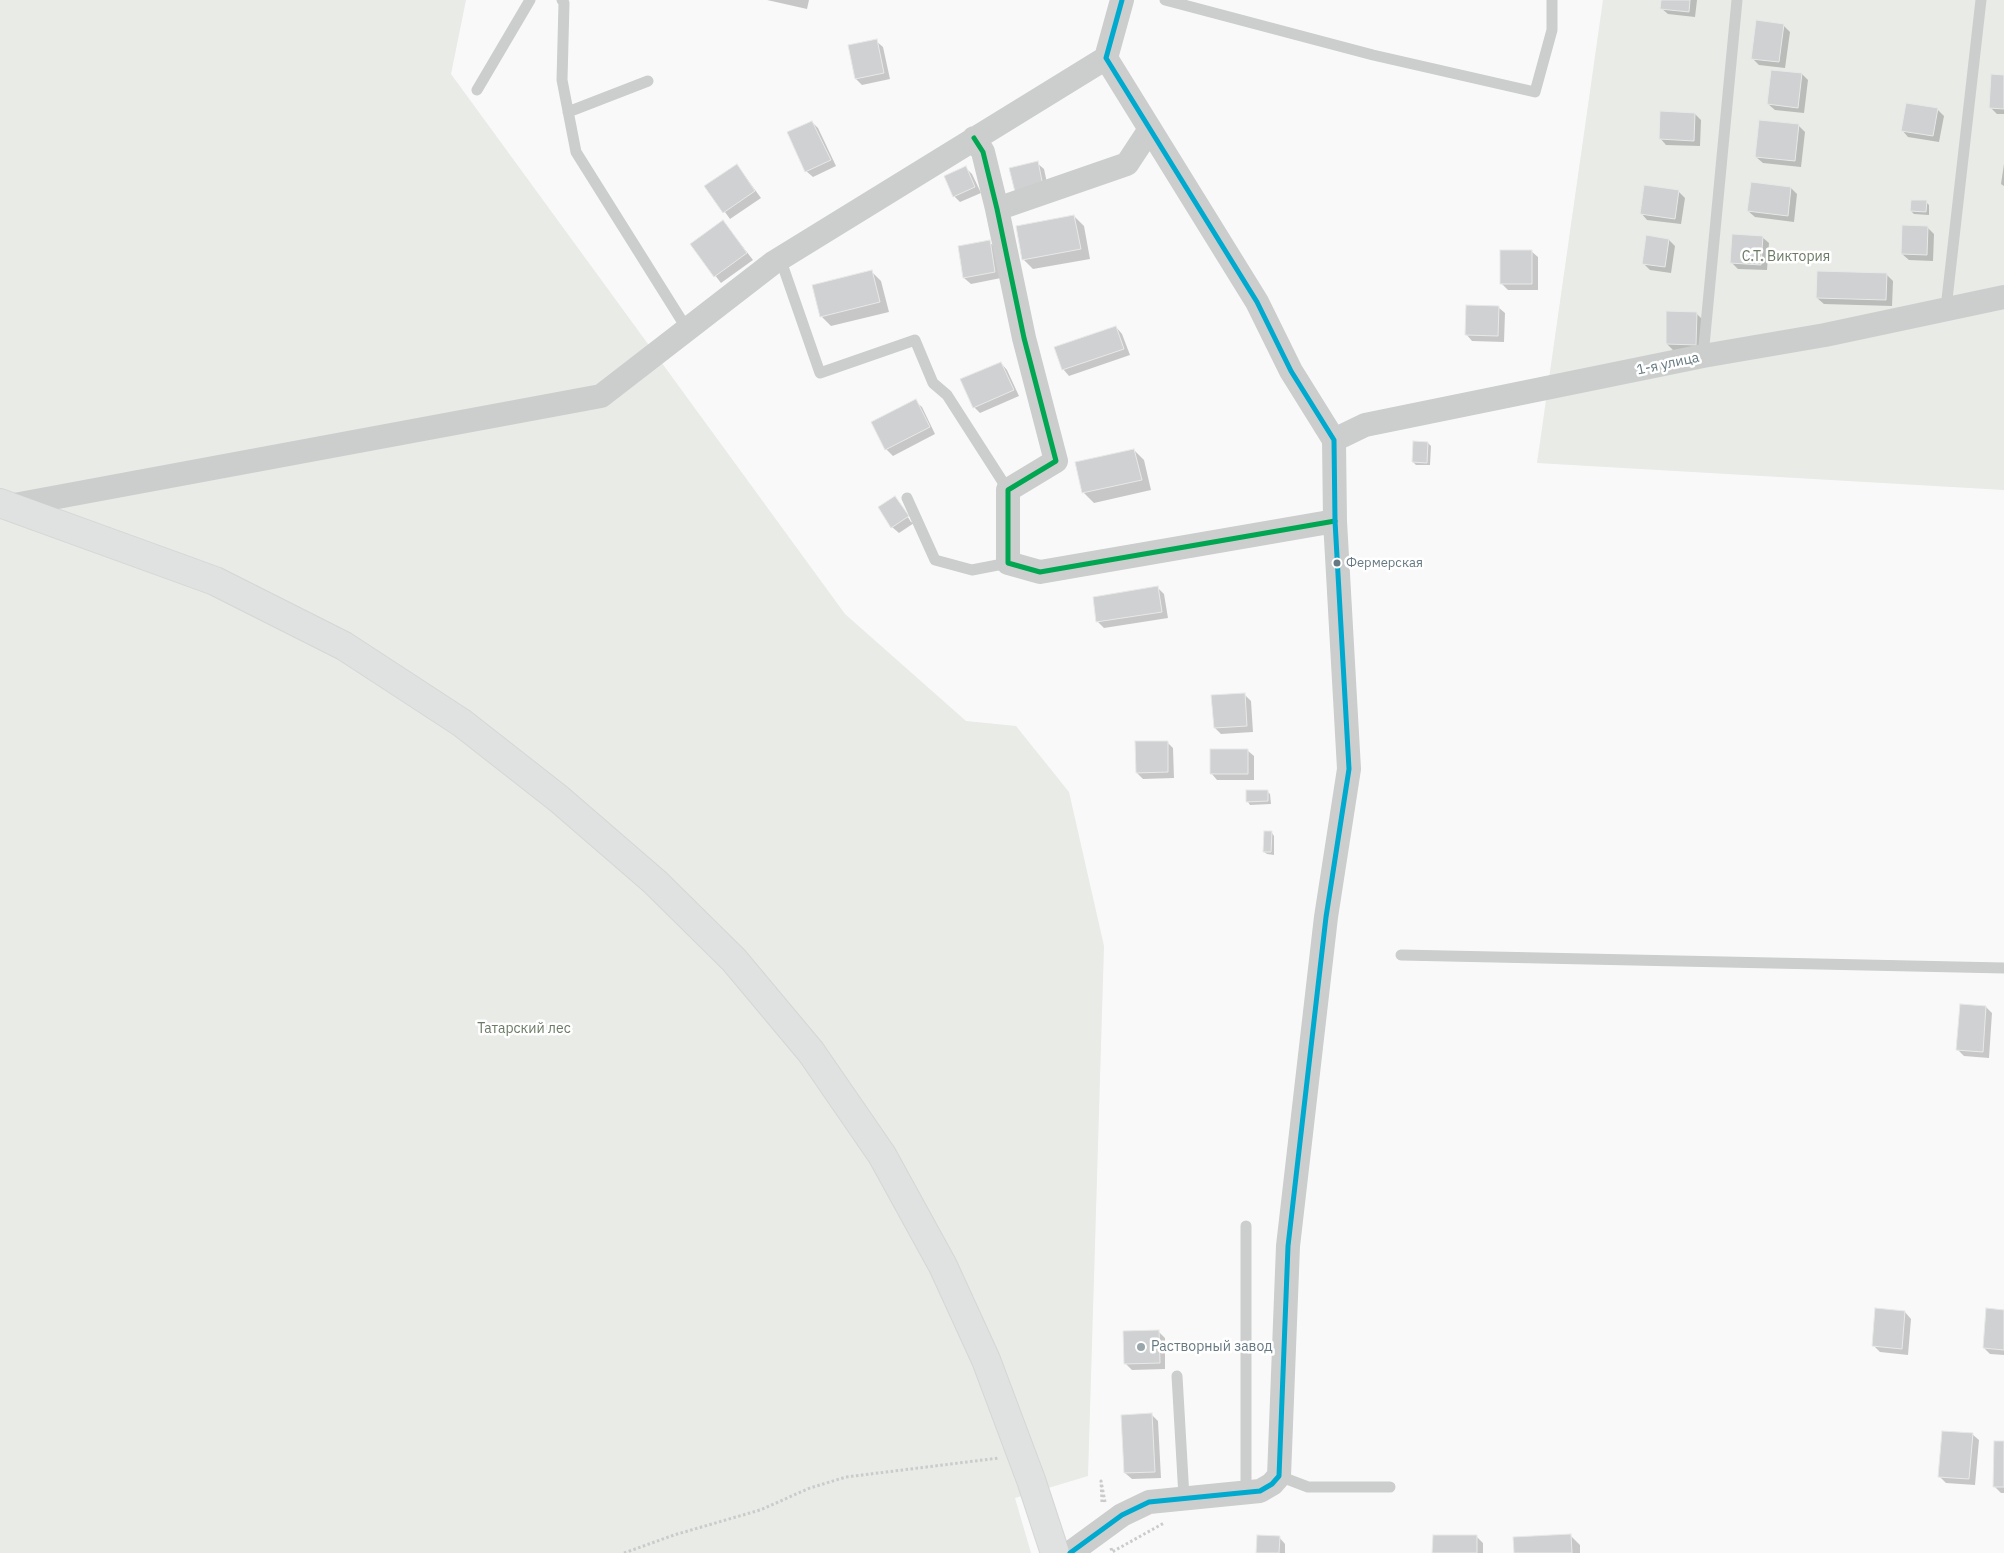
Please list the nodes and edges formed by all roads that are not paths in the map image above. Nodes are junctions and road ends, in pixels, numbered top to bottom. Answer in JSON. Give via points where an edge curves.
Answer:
{"nodes":[{"id":1,"x":530,"y":0,"type":"edge"},
{"id":2,"x":562,"y":0,"type":"edge"},
{"id":3,"x":1122,"y":0,"type":"edge"},
{"id":4,"x":1165,"y":0,"type":"edge"},
{"id":5,"x":1552,"y":0,"type":"edge"},
{"id":6,"x":1737,"y":0,"type":"edge"},
{"id":7,"x":1981,"y":0,"type":"edge"},
{"id":8,"x":1106,"y":58,"type":"junction"},
{"id":9,"x":648,"y":80,"type":"dead end"},
{"id":10,"x":477,"y":90,"type":"dead end"},
{"id":11,"x":568,"y":112,"type":"junction"},
{"id":12,"x":1150,"y":129,"type":"junction"},
{"id":13,"x":974,"y":138,"type":"junction"},
{"id":14,"x":997,"y":209,"type":"junction"},
{"id":15,"x":780,"y":258,"type":"junction"},
{"id":16,"x":2004,"y":297,"type":"edge"},
{"id":17,"x":1946,"y":308,"type":"junction"},
{"id":18,"x":687,"y":329,"type":"junction"},
{"id":19,"x":1703,"y":356,"type":"junction"},
{"id":20,"x":1334,"y":440,"type":"junction"},
{"id":21,"x":1008,"y":490,"type":"junction"},
{"id":22,"x":908,"y":498,"type":"dead end"},
{"id":23,"x":5,"y":504,"type":"edge"},
{"id":24,"x":1336,"y":521,"type":"junction"},
{"id":25,"x":1008,"y":564,"type":"junction"},
{"id":26,"x":1401,"y":955,"type":"dead end"},
{"id":27,"x":2004,"y":968,"type":"edge"},
{"id":28,"x":1246,"y":1226,"type":"dead end"},
{"id":29,"x":1177,"y":1376,"type":"dead end"},
{"id":30,"x":1279,"y":1476,"type":"junction"},
{"id":31,"x":1390,"y":1487,"type":"dead end"},
{"id":32,"x":1246,"y":1493,"type":"junction"},
{"id":33,"x":1184,"y":1497,"type":"junction"},
{"id":34,"x":1055,"y":1553,"type":"edge"},
{"id":35,"x":1070,"y":1553,"type":"edge"}],
"edges":[{"from":1,"to":10,"type":"lane"},
{"from":2,"to":11,"type":"lane","via":[[562,80]]},
{"from":3,"to":8,"type":"street"},
{"from":4,"to":5,"type":"lane","via":[[1373,55],[1535,92],[1552,30]]},
{"from":6,"to":19,"type":"lane"},
{"from":7,"to":17,"type":"lane"},
{"from":8,"to":12,"type":"street"},
{"from":8,"to":13,"type":"street"},
{"from":9,"to":11,"type":"lane"},
{"from":11,"to":18,"type":"lane","via":[[576,152]]},
{"from":12,"to":14,"type":"street","via":[[1127,164]]},
{"from":12,"to":20,"type":"street","via":[[1257,302],[1291,371]]},
{"from":13,"to":14,"type":"street","via":[[983,152]]},
{"from":13,"to":15,"type":"street"},
{"from":14,"to":21,"type":"street","via":[[1024,338],[1056,461]]},
{"from":15,"to":18,"type":"street"},
{"from":15,"to":21,"type":"lane","via":[[820,373],[915,340],[933,383],[946,395]]},
{"from":16,"to":17,"type":"street","name":"1-я улица"},
{"from":17,"to":19,"type":"street","name":"1-я улица","via":[[1825,335]]},
{"from":18,"to":23,"type":"street","via":[[601,396]]},
{"from":19,"to":20,"type":"street","name":"1-я улица","via":[[1365,425]]},
{"from":20,"to":24,"type":"street"},
{"from":21,"to":25,"type":"street"},
{"from":22,"to":25,"type":"lane","via":[[935,560],[972,570]]},
{"from":23,"to":34,"type":"main road","via":[[215,580],[344,646],[462,723],[559,799],[656,882],[734,960],[804,1044],[882,1155],[943,1266],[986,1360]]},
{"from":24,"to":25,"type":"street","via":[[1040,572]]},
{"from":24,"to":30,"type":"street","via":[[1349,769],[1326,917],[1288,1246]]},
{"from":26,"to":27,"type":"lane"},
{"from":28,"to":32,"type":"lane"},
{"from":29,"to":33,"type":"lane"},
{"from":30,"to":31,"type":"lane","via":[[1308,1487]]},
{"from":30,"to":32,"type":"street","via":[[1260,1491]]},
{"from":32,"to":33,"type":"street"},
{"from":33,"to":35,"type":"street","via":[[1150,1502],[1122,1515]]}]}
